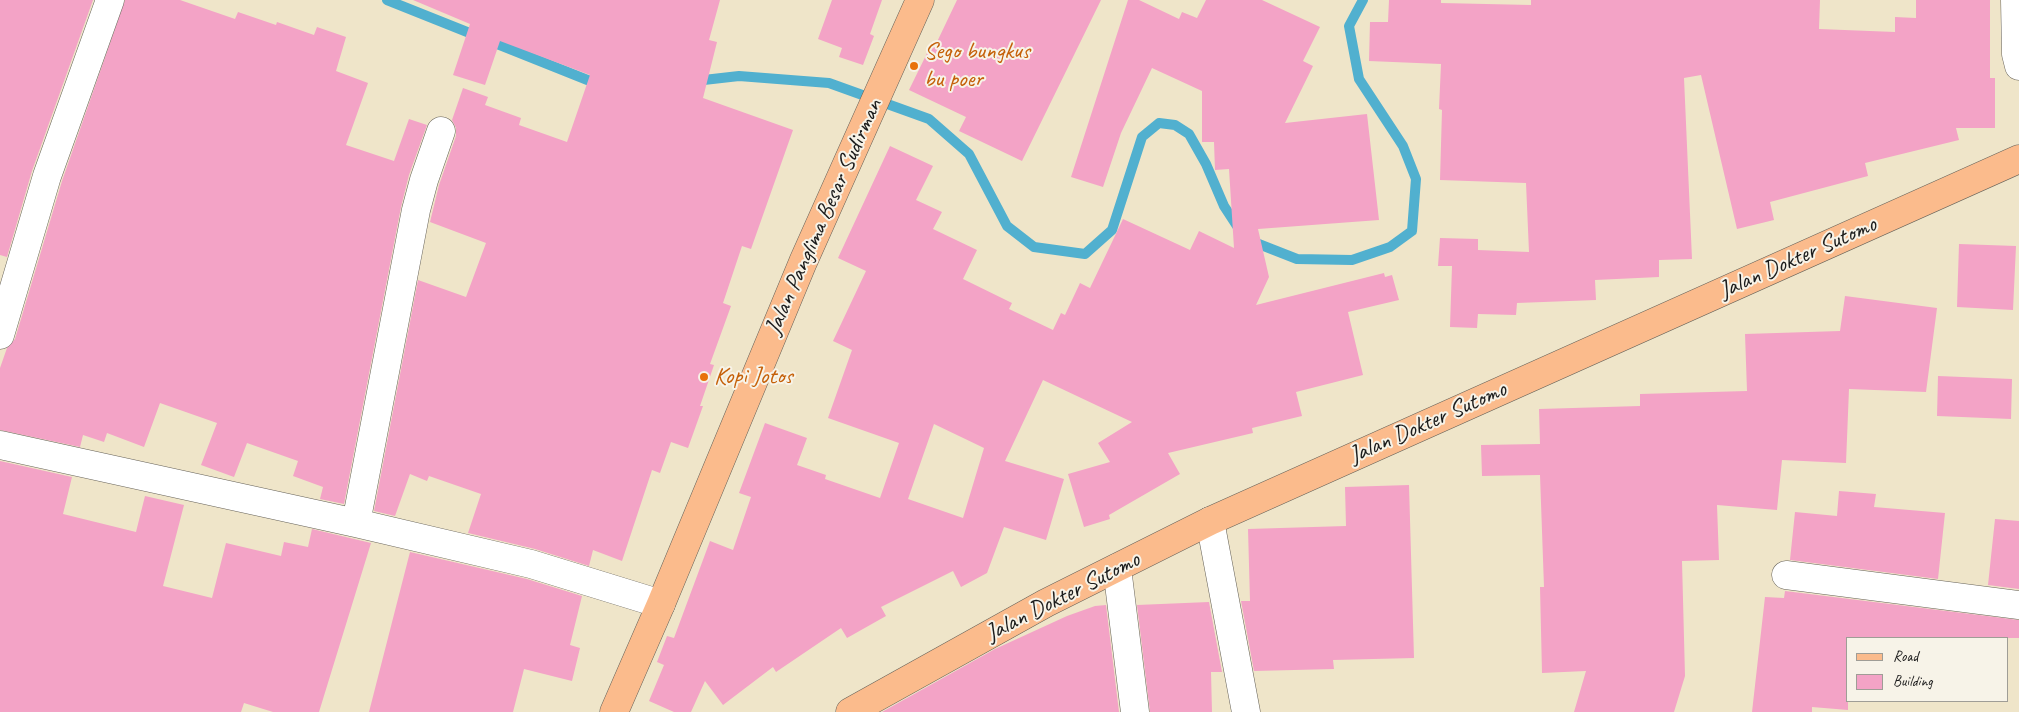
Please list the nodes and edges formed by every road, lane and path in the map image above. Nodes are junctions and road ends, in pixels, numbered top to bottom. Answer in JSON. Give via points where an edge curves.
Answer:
{"nodes":[{"id":1,"x":110,"y":0,"type":"edge"},
{"id":2,"x":920,"y":0,"type":"edge"},
{"id":3,"x":2015,"y":0,"type":"edge"},
{"id":4,"x":2019,"y":66,"type":"edge"},
{"id":5,"x":441,"y":130,"type":"dead end"},
{"id":6,"x":2019,"y":159,"type":"edge"},
{"id":7,"x":0,"y":335,"type":"edge"},
{"id":8,"x":0,"y":445,"type":"edge"},
{"id":9,"x":1210,"y":521,"type":"junction"},
{"id":10,"x":356,"y":523,"type":"junction"},
{"id":11,"x":1117,"y":568,"type":"junction"},
{"id":12,"x":1786,"y":575,"type":"dead end"},
{"id":13,"x":662,"y":604,"type":"junction"},
{"id":14,"x":2019,"y":605,"type":"edge"},
{"id":15,"x":622,"y":707,"type":"edge"},
{"id":16,"x":850,"y":712,"type":"edge"},
{"id":17,"x":1135,"y":712,"type":"edge"},
{"id":18,"x":1246,"y":712,"type":"edge"}],
"edges":[{"from":1,"to":7,"type":"street","via":[[47,176]]},
{"from":2,"to":13,"type":"main road","name":"Jalan Panglima Besar Sudirman","via":[[803,262]]},
{"from":3,"to":4,"type":"street"},
{"from":5,"to":10,"type":"street","via":[[415,215]]},
{"from":6,"to":9,"type":"main road","name":"Jalan Dokter Sutomo"},
{"from":8,"to":10,"type":"street"},
{"from":9,"to":11,"type":"main road","name":"Jalan Dokter Sutomo"},
{"from":9,"to":18,"type":"street"},
{"from":10,"to":13,"type":"street","via":[[531,564]]},
{"from":11,"to":16,"type":"main road","name":"Jalan Dokter Sutomo","via":[[1046,603]]},
{"from":11,"to":17,"type":"street"},
{"from":12,"to":14,"type":"street"},
{"from":13,"to":15,"type":"main road","name":"Jalan Panglima Besar Sudirman"}]}
